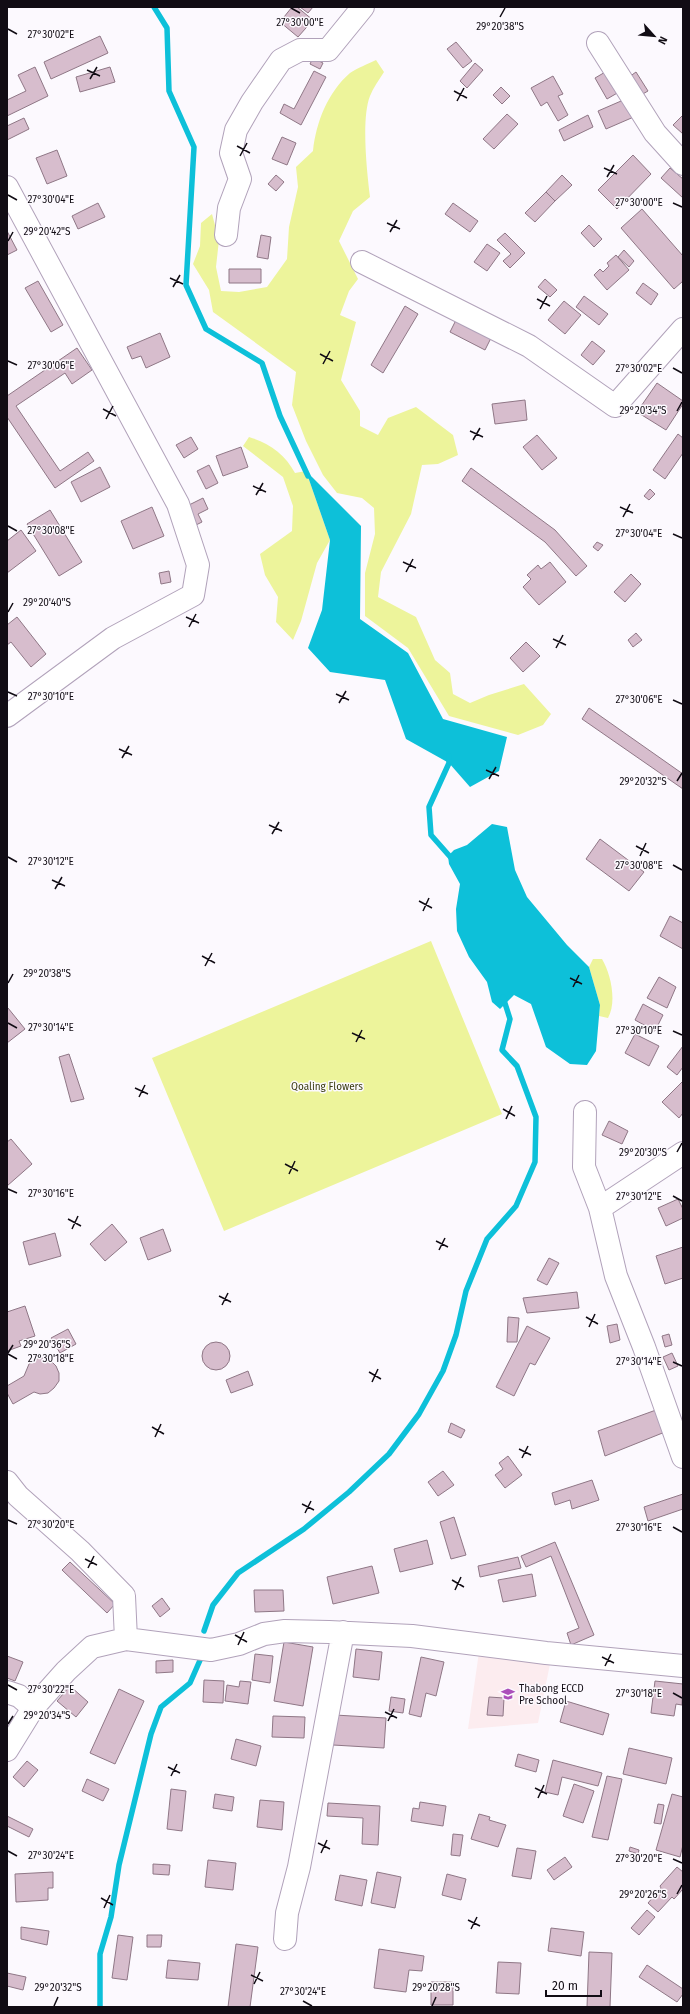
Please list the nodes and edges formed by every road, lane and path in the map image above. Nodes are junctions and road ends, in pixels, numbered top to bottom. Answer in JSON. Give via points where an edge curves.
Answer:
{"nodes":[{"id":1,"x":363,"y":7,"type":"edge"},
{"id":2,"x":598,"y":42,"type":"dead end"},
{"id":3,"x":683,"y":164,"type":"edge"},
{"id":4,"x":7,"y":187,"type":"edge"},
{"id":5,"x":226,"y":235,"type":"dead end"},
{"id":6,"x":362,"y":262,"type":"dead end"},
{"id":7,"x":683,"y":329,"type":"edge"},
{"id":8,"x":7,"y":716,"type":"edge"},
{"id":9,"x":585,"y":1112,"type":"dead end"},
{"id":10,"x":683,"y":1153,"type":"edge"},
{"id":11,"x":600,"y":1208,"type":"junction"},
{"id":12,"x":683,"y":1457,"type":"edge"},
{"id":13,"x":7,"y":1482,"type":"edge"},
{"id":14,"x":343,"y":1632,"type":"junction"},
{"id":15,"x":126,"y":1640,"type":"junction"},
{"id":16,"x":683,"y":1666,"type":"edge"},
{"id":17,"x":7,"y":1692,"type":"edge"},
{"id":18,"x":33,"y":1708,"type":"junction"},
{"id":19,"x":7,"y":1750,"type":"edge"},
{"id":20,"x":285,"y":1939,"type":"dead end"}],
"edges":[{"from":1,"to":5,"type":"street","via":[[328,50],[300,50],[281,60],[252,102],[236,130],[232,153],[240,179],[229,208]]},
{"from":2,"to":3,"type":"street","via":[[655,133]]},
{"from":4,"to":8,"type":"street","via":[[178,504],[198,565],[193,595],[113,638]]},
{"from":6,"to":7,"type":"street","via":[[529,346],[616,406]]},
{"from":9,"to":11,"type":"street","via":[[584,1167]]},
{"from":10,"to":11,"type":"street"},
{"from":11,"to":12,"type":"street","via":[[616,1276]]},
{"from":13,"to":15,"type":"street","via":[[18,1496],[80,1551],[124,1596]]},
{"from":14,"to":15,"type":"street","via":[[285,1631],[264,1634],[239,1644],[211,1650]]},
{"from":14,"to":16,"type":"street","via":[[412,1636],[546,1653]]},
{"from":14,"to":20,"type":"street","via":[[300,1867],[287,1913]]},
{"from":15,"to":18,"type":"street","via":[[92,1647],[66,1671]]},
{"from":17,"to":18,"type":"street","via":[[19,1696]]},
{"from":18,"to":19,"type":"street"}]}
